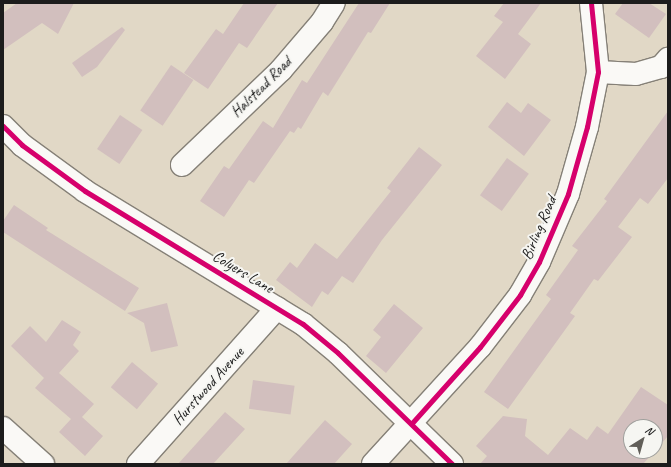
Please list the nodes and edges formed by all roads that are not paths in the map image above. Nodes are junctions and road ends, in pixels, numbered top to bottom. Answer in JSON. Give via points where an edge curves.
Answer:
{"nodes":[{"id":1,"x":334,"y":3,"type":"edge"},
{"id":2,"x":591,"y":3,"type":"edge"},
{"id":3,"x":668,"y":59,"type":"edge"},
{"id":4,"x":598,"y":72,"type":"junction"},
{"id":5,"x":3,"y":126,"type":"edge"},
{"id":6,"x":182,"y":165,"type":"dead end"},
{"id":7,"x":277,"y":308,"type":"junction"},
{"id":8,"x":412,"y":423,"type":"junction"},
{"id":9,"x":3,"y":428,"type":"edge"},
{"id":10,"x":43,"y":464,"type":"edge"},
{"id":11,"x":138,"y":464,"type":"edge"},
{"id":12,"x":373,"y":464,"type":"edge"},
{"id":13,"x":452,"y":464,"type":"edge"}],
"edges":[{"from":1,"to":6,"type":"street","name":"Halstead Road","via":[[322,22],[281,70]]},
{"from":2,"to":4,"type":"street","name":"Birling Road"},
{"from":3,"to":4,"type":"street","via":[[661,67],[636,74]]},
{"from":4,"to":8,"type":"street","name":"Birling Road","via":[[587,127],[568,194],[539,262],[520,294],[480,347]]},
{"from":5,"to":7,"type":"street","name":"Colyers Lane","via":[[22,145],[85,192]]},
{"from":7,"to":8,"type":"street","name":"Colyers Lane","via":[[303,324],[338,353]]},
{"from":7,"to":11,"type":"street","name":"Hurstwood Avenue"},
{"from":8,"to":12,"type":"street","name":"Birling Road"},
{"from":8,"to":13,"type":"street","name":"Colyers Lane"},
{"from":9,"to":10,"type":"street"}]}
